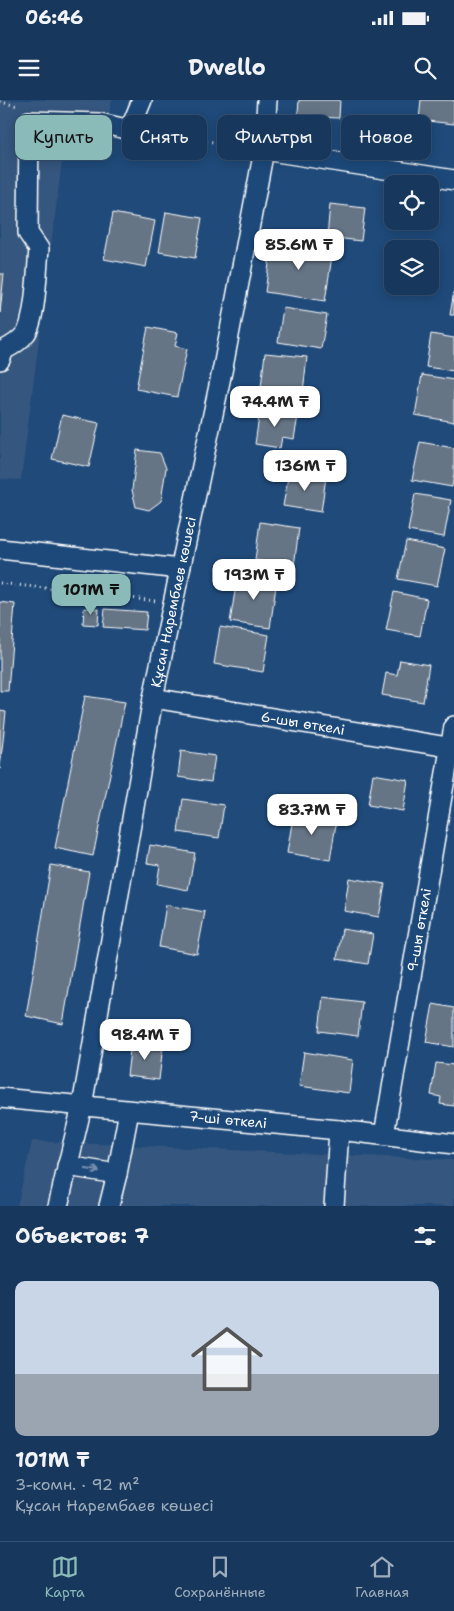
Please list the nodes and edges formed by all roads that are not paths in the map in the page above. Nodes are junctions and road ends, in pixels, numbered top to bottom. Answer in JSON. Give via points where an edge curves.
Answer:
{"nodes":[{"id":1,"x":142,"y":100,"type":"edge"},
{"id":2,"x":267,"y":100,"type":"edge"},
{"id":3,"x":266,"y":115,"type":"edge"},
{"id":4,"x":262,"y":160,"type":"edge"},
{"id":5,"x":327,"y":160,"type":"edge"},
{"id":6,"x":454,"y":180,"type":"edge"},
{"id":7,"x":0,"y":360,"type":"edge"},
{"id":8,"x":0,"y":549,"type":"edge"},
{"id":9,"x":180,"y":569,"type":"junction"},
{"id":10,"x":154,"y":698,"type":"junction"},
{"id":11,"x":454,"y":726,"type":"edge"},
{"id":12,"x":452,"y":747,"type":"edge"},
{"id":13,"x":0,"y":1098,"type":"edge"},
{"id":14,"x":82,"y":1106,"type":"junction"},
{"id":15,"x":128,"y":1111,"type":"junction"},
{"id":16,"x":339,"y":1130,"type":"junction"},
{"id":17,"x":384,"y":1135,"type":"junction"},
{"id":18,"x":454,"y":1144,"type":"edge"},
{"id":19,"x":67,"y":1166,"type":"junction"},
{"id":20,"x":117,"y":1174,"type":"junction"},
{"id":21,"x":58,"y":1206,"type":"edge"},
{"id":22,"x":109,"y":1206,"type":"edge"},
{"id":23,"x":334,"y":1206,"type":"edge"}],
"edges":[{"from":1,"to":7,"type":"street","via":[[133,122],[126,129],[100,123],[29,121],[28,233],[39,249],[33,312],[27,332],[4,350]]},
{"from":2,"to":3,"type":"street","name":"Құсан Нарембаев көшесі"},
{"from":4,"to":9,"type":"street","name":"Құсан Нарембаев көшесі"},
{"from":5,"to":6,"type":"street"},
{"from":8,"to":9,"type":"street"},
{"from":9,"to":10,"type":"street","name":"Құсан Нарембаев көшесі"},
{"from":10,"to":12,"type":"street","name":"6-шы өткелі"},
{"from":10,"to":14,"type":"street","name":"Құсан Нарембаев көшесі"},
{"from":11,"to":12,"type":"street","name":"9-шы өткелі"},
{"from":12,"to":17,"type":"street","name":"9-шы өткелі"},
{"from":13,"to":14,"type":"street","name":"7-ші өткелі"},
{"from":14,"to":15,"type":"street","name":"7-ші өткелі"},
{"from":14,"to":19,"type":"street","name":"Құсан Нарембаев көшесі"},
{"from":15,"to":16,"type":"street","name":"7-ші өткелі"},
{"from":15,"to":20,"type":"street"},
{"from":16,"to":17,"type":"street","name":"7-ші өткелі"},
{"from":16,"to":23,"type":"street"},
{"from":17,"to":18,"type":"street","name":"7-ші өткелі"},
{"from":19,"to":20,"type":"street","one_way":true},
{"from":19,"to":21,"type":"street","name":"Құсан Нарембаев көшесі"},
{"from":20,"to":22,"type":"street"}]}
